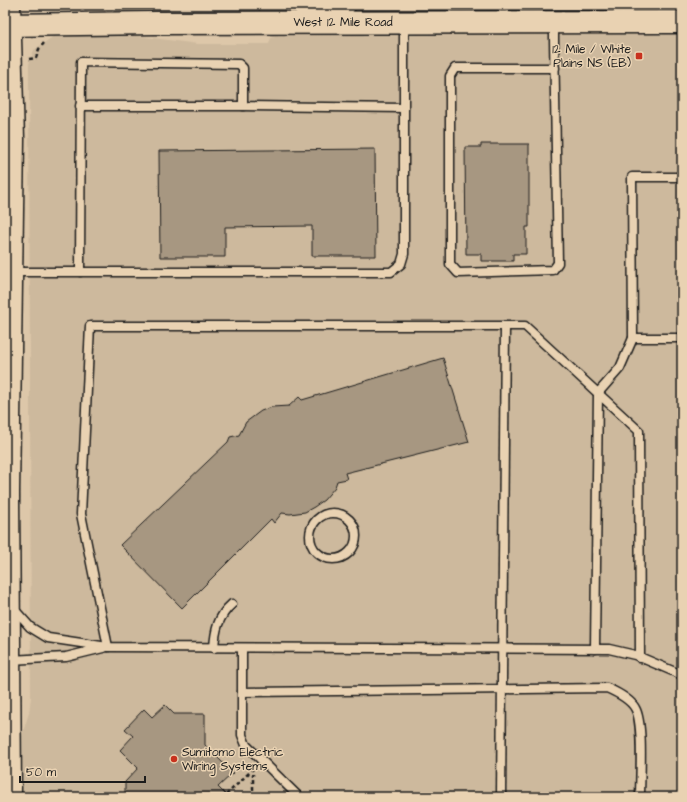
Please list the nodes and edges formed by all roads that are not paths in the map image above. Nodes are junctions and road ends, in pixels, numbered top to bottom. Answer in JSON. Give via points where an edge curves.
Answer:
{"nodes":[{"id":1,"x":344,"y":5,"type":"edge"},
{"id":2,"x":682,"y":11,"type":"edge"},
{"id":3,"x":88,"y":15,"type":"edge"},
{"id":4,"x":8,"y":19,"type":"edge"},
{"id":5,"x":404,"y":22,"type":"junction"},
{"id":6,"x":554,"y":22,"type":"junction"},
{"id":7,"x":655,"y":22,"type":"junction"},
{"id":8,"x":682,"y":22,"type":"edge"},
{"id":9,"x":155,"y":23,"type":"junction"},
{"id":10,"x":555,"y":68,"type":"junction"},
{"id":11,"x":80,"y":106,"type":"junction"},
{"id":12,"x":243,"y":106,"type":"junction"},
{"id":13,"x":404,"y":108,"type":"junction"},
{"id":14,"x":9,"y":159,"type":"edge"},
{"id":15,"x":682,"y":177,"type":"edge"},
{"id":16,"x":11,"y":272,"type":"junction"},
{"id":17,"x":80,"y":272,"type":"junction"},
{"id":18,"x":505,"y":326,"type":"junction"},
{"id":19,"x":633,"y":338,"type":"junction"},
{"id":20,"x":680,"y":340,"type":"edge"},
{"id":21,"x":598,"y":393,"type":"junction"},
{"id":22,"x":329,"y":559,"type":"joint"},
{"id":23,"x":10,"y":604,"type":"junction"},
{"id":24,"x":232,"y":604,"type":"dead end"},
{"id":25,"x":108,"y":647,"type":"junction"},
{"id":26,"x":214,"y":648,"type":"junction"},
{"id":27,"x":242,"y":648,"type":"junction"},
{"id":28,"x":502,"y":649,"type":"junction"},
{"id":29,"x":594,"y":649,"type":"junction"},
{"id":30,"x":8,"y":652,"type":"edge"},
{"id":31,"x":640,"y":658,"type":"junction"},
{"id":32,"x":682,"y":675,"type":"edge"},
{"id":33,"x":501,"y":690,"type":"junction"},
{"id":34,"x":242,"y":692,"type":"junction"},
{"id":35,"x":10,"y":797,"type":"edge"},
{"id":36,"x":299,"y":797,"type":"edge"},
{"id":37,"x":501,"y":797,"type":"edge"},
{"id":38,"x":640,"y":797,"type":"edge"}],
"edges":[{"from":1,"to":9,"type":"main road","via":[[332,9],[185,11]]},
{"from":2,"to":7,"type":"main road","via":[[664,11]]},
{"from":3,"to":4,"type":"main road","name":"West 12 Mile Road"},
{"from":3,"to":9,"type":"main road","name":"West 12 Mile Road"},
{"from":4,"to":14,"type":"main road"},
{"from":5,"to":6,"type":"main road","name":"West 12 Mile Road"},
{"from":5,"to":9,"type":"main road","name":"West 12 Mile Road"},
{"from":5,"to":13,"type":"lane"},
{"from":6,"to":7,"type":"main road","name":"West 12 Mile Road"},
{"from":6,"to":10,"type":"lane"},
{"from":7,"to":8,"type":"main road","name":"West 12 Mile Road"},
{"from":10,"to":10,"type":"lane","via":[[558,263],[553,270],[458,273],[450,264],[450,76],[455,68]]},
{"from":11,"to":12,"type":"lane"},
{"from":11,"to":12,"type":"lane","via":[[81,62],[239,64],[243,68]]},
{"from":11,"to":17,"type":"lane"},
{"from":12,"to":13,"type":"lane"},
{"from":13,"to":17,"type":"lane","via":[[404,254],[401,264],[392,272]]},
{"from":14,"to":16,"type":"main road"},
{"from":15,"to":19,"type":"lane","via":[[632,177]]},
{"from":16,"to":17,"type":"lane"},
{"from":16,"to":23,"type":"main road","via":[[8,493]]},
{"from":18,"to":21,"type":"lane","via":[[525,326]]},
{"from":18,"to":25,"type":"lane","via":[[90,326],[81,514]]},
{"from":18,"to":28,"type":"lane"},
{"from":19,"to":20,"type":"lane"},
{"from":19,"to":21,"type":"lane","via":[[620,368]]},
{"from":21,"to":29,"type":"lane"},
{"from":21,"to":31,"type":"lane","via":[[639,431]]},
{"from":22,"to":22,"type":"lane","via":[[346,555],[356,540],[352,523],[337,514],[320,517],[310,532],[314,549]]},
{"from":23,"to":25,"type":"lane","via":[[30,627],[48,638]]},
{"from":23,"to":30,"type":"main road"},
{"from":24,"to":26,"type":"lane","via":[[219,620],[215,630]]},
{"from":25,"to":26,"type":"lane"},
{"from":25,"to":30,"type":"lane","via":[[66,657]]},
{"from":26,"to":27,"type":"lane"},
{"from":27,"to":28,"type":"lane"},
{"from":27,"to":34,"type":"lane"},
{"from":28,"to":29,"type":"lane"},
{"from":28,"to":33,"type":"lane"},
{"from":29,"to":31,"type":"lane","via":[[609,649]]},
{"from":30,"to":35,"type":"main road"},
{"from":31,"to":32,"type":"lane"},
{"from":33,"to":34,"type":"lane"},
{"from":33,"to":37,"type":"lane"},
{"from":33,"to":38,"type":"lane","via":[[608,688],[617,692],[635,708],[640,725]]},
{"from":34,"to":36,"type":"lane","via":[[242,735],[246,745]]}]}
